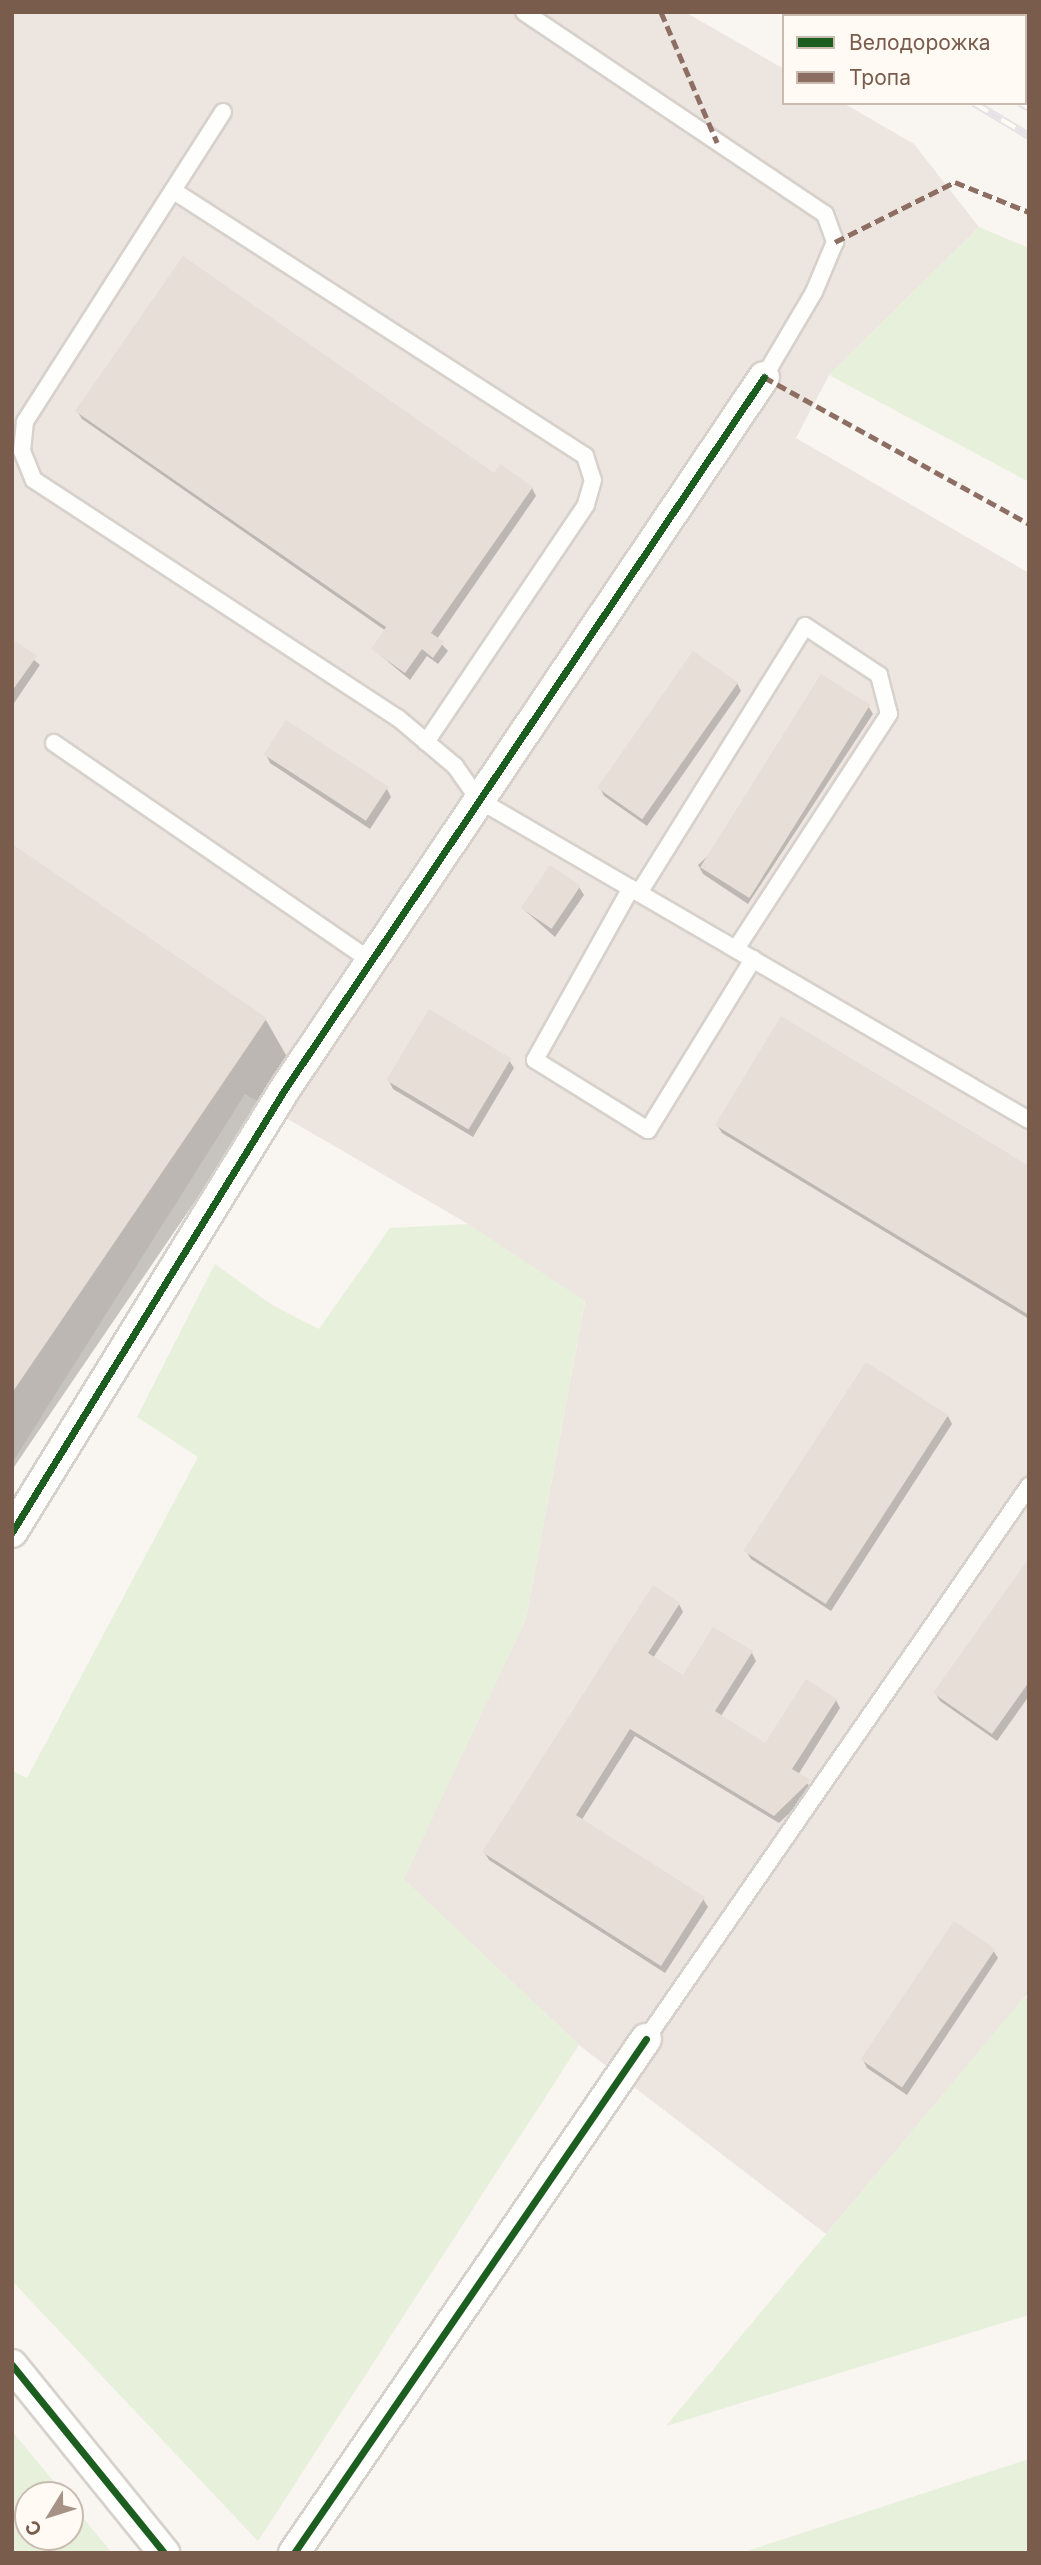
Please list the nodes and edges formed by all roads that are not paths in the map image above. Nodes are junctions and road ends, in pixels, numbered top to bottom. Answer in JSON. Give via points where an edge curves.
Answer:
{"nodes":[{"id":1,"x":524,"y":12,"type":"edge"},
{"id":2,"x":223,"y":112,"type":"dead end"},
{"id":3,"x":174,"y":191,"type":"junction"},
{"id":4,"x":764,"y":377,"type":"joint"},
{"id":5,"x":426,"y":741,"type":"junction"},
{"id":6,"x":54,"y":743,"type":"dead end"},
{"id":7,"x":479,"y":800,"type":"junction"},
{"id":8,"x":635,"y":891,"type":"junction"},
{"id":9,"x":736,"y":949,"type":"junction"},
{"id":10,"x":753,"y":959,"type":"junction"},
{"id":11,"x":371,"y":961,"type":"junction"},
{"id":12,"x":1029,"y":1120,"type":"edge"},
{"id":13,"x":1029,"y":1486,"type":"edge"},
{"id":14,"x":12,"y":1532,"type":"edge"},
{"id":15,"x":646,"y":2039,"type":"joint"},
{"id":16,"x":12,"y":2365,"type":"edge"},
{"id":17,"x":164,"y":2553,"type":"edge"},
{"id":18,"x":294,"y":2553,"type":"edge"}],
"edges":[{"from":1,"to":4,"type":"lane","via":[[825,214],[835,243],[814,292]]},
{"from":2,"to":3,"type":"lane"},
{"from":3,"to":5,"type":"lane","via":[[25,422],[22,452],[34,480],[398,718]]},
{"from":3,"to":5,"type":"lane","via":[[585,456],[593,480],[586,505]]},
{"from":4,"to":7,"type":"street"},
{"from":5,"to":7,"type":"lane","via":[[455,766]]},
{"from":6,"to":11,"type":"lane"},
{"from":7,"to":8,"type":"lane"},
{"from":7,"to":11,"type":"street"},
{"from":8,"to":9,"type":"lane"},
{"from":8,"to":9,"type":"lane","via":[[805,626],[879,675],[889,714]]},
{"from":8,"to":10,"type":"lane","via":[[535,1060],[648,1130]]},
{"from":9,"to":10,"type":"lane"},
{"from":10,"to":12,"type":"lane"},
{"from":11,"to":14,"type":"street","via":[[285,1088]]},
{"from":13,"to":15,"type":"lane"},
{"from":15,"to":18,"type":"street"},
{"from":16,"to":17,"type":"street"}]}
